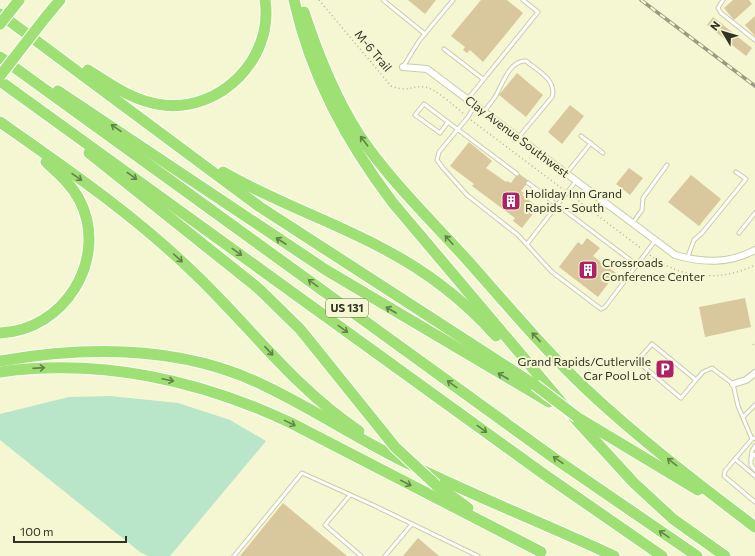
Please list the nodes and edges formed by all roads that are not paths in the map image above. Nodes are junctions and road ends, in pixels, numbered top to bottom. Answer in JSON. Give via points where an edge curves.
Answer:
{"nodes":[{"id":1,"x":19,"y":0,"type":"edge"},
{"id":2,"x":59,"y":0,"type":"edge"},
{"id":3,"x":265,"y":0,"type":"edge"},
{"id":4,"x":294,"y":0,"type":"edge"},
{"id":5,"x":301,"y":0,"type":"edge"},
{"id":6,"x":383,"y":0,"type":"edge"},
{"id":7,"x":453,"y":0,"type":"edge"},
{"id":8,"x":523,"y":0,"type":"edge"},
{"id":9,"x":723,"y":0,"type":"edge"},
{"id":10,"x":0,"y":14,"type":"edge"},
{"id":11,"x":0,"y":24,"type":"edge"},
{"id":12,"x":425,"y":34,"type":"junction"},
{"id":13,"x":755,"y":40,"type":"edge"},
{"id":14,"x":42,"y":45,"type":"junction"},
{"id":15,"x":444,"y":48,"type":"dead end"},
{"id":16,"x":0,"y":56,"type":"edge"},
{"id":17,"x":403,"y":67,"type":"joint"},
{"id":18,"x":0,"y":76,"type":"edge"},
{"id":19,"x":483,"y":79,"type":"junction"},
{"id":20,"x":0,"y":81,"type":"edge"},
{"id":21,"x":10,"y":88,"type":"junction"},
{"id":22,"x":467,"y":100,"type":"junction"},
{"id":23,"x":475,"y":105,"type":"junction"},
{"id":24,"x":484,"y":112,"type":"junction"},
{"id":25,"x":0,"y":122,"type":"edge"},
{"id":26,"x":448,"y":122,"type":"junction"},
{"id":27,"x":458,"y":130,"type":"junction"},
{"id":28,"x":581,"y":136,"type":"dead end"},
{"id":29,"x":518,"y":138,"type":"junction"},
{"id":30,"x":175,"y":142,"type":"junction"},
{"id":31,"x":591,"y":143,"type":"junction"},
{"id":32,"x":603,"y":153,"type":"dead end"},
{"id":33,"x":667,"y":165,"type":"dead end"},
{"id":34,"x":736,"y":172,"type":"dead end"},
{"id":35,"x":517,"y":174,"type":"dead end"},
{"id":36,"x":566,"y":174,"type":"junction"},
{"id":37,"x":576,"y":181,"type":"junction"},
{"id":38,"x":528,"y":183,"type":"dead end"},
{"id":39,"x":557,"y":205,"type":"junction"},
{"id":40,"x":755,"y":213,"type":"edge"},
{"id":41,"x":632,"y":224,"type":"junction"},
{"id":42,"x":739,"y":233,"type":"dead end"},
{"id":43,"x":655,"y":241,"type":"junction"},
{"id":44,"x":527,"y":244,"type":"junction"},
{"id":45,"x":755,"y":250,"type":"edge"},
{"id":46,"x":687,"y":259,"type":"junction"},
{"id":47,"x":637,"y":265,"type":"junction"},
{"id":48,"x":0,"y":333,"type":"edge"},
{"id":49,"x":0,"y":361,"type":"edge"},
{"id":50,"x":0,"y":372,"type":"edge"},
{"id":51,"x":755,"y":374,"type":"edge"},
{"id":52,"x":696,"y":380,"type":"junction"},
{"id":53,"x":733,"y":384,"type":"junction"},
{"id":54,"x":755,"y":405,"type":"edge"},
{"id":55,"x":743,"y":417,"type":"junction"},
{"id":56,"x":578,"y":419,"type":"junction"},
{"id":57,"x":754,"y":439,"type":"edge"},
{"id":58,"x":755,"y":446,"type":"edge"},
{"id":59,"x":755,"y":454,"type":"edge"},
{"id":60,"x":751,"y":458,"type":"junction"},
{"id":61,"x":735,"y":459,"type":"junction"},
{"id":62,"x":755,"y":470,"type":"edge"},
{"id":63,"x":755,"y":476,"type":"edge"},
{"id":64,"x":436,"y":481,"type":"junction"},
{"id":65,"x":350,"y":495,"type":"junction"},
{"id":66,"x":755,"y":502,"type":"edge"},
{"id":67,"x":412,"y":524,"type":"junction"},
{"id":68,"x":751,"y":524,"type":"edge"},
{"id":69,"x":544,"y":554,"type":"edge"},
{"id":70,"x":234,"y":556,"type":"edge"},
{"id":71,"x":361,"y":556,"type":"edge"},
{"id":72,"x":385,"y":556,"type":"edge"},
{"id":73,"x":478,"y":556,"type":"edge"},
{"id":74,"x":614,"y":556,"type":"edge"},
{"id":75,"x":662,"y":556,"type":"edge"},
{"id":76,"x":697,"y":556,"type":"edge"},
{"id":77,"x":725,"y":556,"type":"edge"}],
"edges":[{"from":1,"to":11,"type":"highway","bridge":true},
{"from":2,"to":18,"type":"highway","bridge":true},
{"from":3,"to":14,"type":"highway","via":[[266,24],[263,37],[249,66],[224,90],[193,103],[163,105],[134,97]]},
{"from":4,"to":56,"type":"highway","via":[[302,33],[321,86],[347,137],[370,174],[397,209]]},
{"from":68,"to":5,"type":"highway","one_way":true,"via":[[648,443],[584,387],[389,173],[359,134],[327,77]]},
{"from":6,"to":12,"type":"lane"},
{"from":7,"to":12,"type":"lane"},
{"from":8,"to":19,"type":"lane","via":[[538,12]]},
{"from":9,"to":13,"type":"lane","via":[[718,8],[721,13]]},
{"from":10,"to":14,"type":"highway"},
{"from":12,"to":17,"type":"lane"},
{"from":14,"to":30,"type":"highway"},
{"from":15,"to":19,"type":"lane"},
{"from":56,"to":16,"type":"highway","one_way":true,"bridge":true,"via":[[326,270],[242,216],[97,115]]},
{"from":76,"to":16,"type":"highway","number":"US 131","one_way":true,"via":[[548,453]]},
{"from":17,"to":22,"type":"street","name":"Clay Avenue Southwest","via":[[426,69]]},
{"from":19,"to":22,"type":"lane"},
{"from":20,"to":21,"type":"highway","number":"US 131"},
{"from":21,"to":64,"type":"highway","bridge":true,"via":[[258,288],[300,329],[406,459]]},
{"from":21,"to":75,"type":"highway","number":"US 131","one_way":true,"via":[[545,475]]},
{"from":22,"to":23,"type":"street","name":"Clay Avenue Southwest"},
{"from":23,"to":24,"type":"street","name":"Clay Avenue Southwest"},
{"from":23,"to":27,"type":"lane"},
{"from":24,"to":29,"type":"street","name":"Clay Avenue Southwest"},
{"from":24,"to":29,"type":"lane","via":[[511,70],[517,64],[526,61],[550,81],[554,89],[552,97]]},
{"from":25,"to":48,"type":"highway","via":[[69,184],[80,202],[89,238],[82,278],[55,313],[38,324],[19,331]]},
{"from":25,"to":64,"type":"highway","one_way":true,"via":[[93,188],[154,236],[194,272],[297,380],[330,410]]},
{"from":26,"to":26,"type":"lane","via":[[424,104],[415,115],[440,133]]},
{"from":26,"to":27,"type":"lane"},
{"from":27,"to":35,"type":"lane"},
{"from":27,"to":44,"type":"lane","via":[[439,152],[437,160],[467,194]]},
{"from":28,"to":31,"type":"lane"},
{"from":29,"to":36,"type":"street","name":"Clay Avenue Southwest"},
{"from":30,"to":56,"type":"highway","bridge":true,"via":[[260,207],[535,385]]},
{"from":30,"to":56,"type":"highway","via":[[251,188],[381,247],[437,282],[487,326]]},
{"from":31,"to":32,"type":"lane"},
{"from":31,"to":36,"type":"lane"},
{"from":33,"to":41,"type":"lane","via":[[643,198],[642,210]]},
{"from":34,"to":46,"type":"lane","via":[[746,179],[702,233],[695,238]]},
{"from":36,"to":37,"type":"street","name":"Clay Avenue Southwest"},
{"from":37,"to":39,"type":"lane"},
{"from":37,"to":41,"type":"street","name":"Clay Avenue Southwest"},
{"from":38,"to":39,"type":"lane"},
{"from":39,"to":44,"type":"lane"},
{"from":39,"to":47,"type":"lane"},
{"from":40,"to":42,"type":"lane"},
{"from":41,"to":43,"type":"street","name":"Clay Avenue Southwest"},
{"from":43,"to":46,"type":"street","name":"Clay Avenue Southwest","via":[[675,255]]},
{"from":43,"to":47,"type":"lane"},
{"from":44,"to":47,"type":"lane","via":[[552,272],[601,309],[606,307]]},
{"from":45,"to":46,"type":"street","name":"Clay Avenue Southwest","via":[[745,256],[723,261]]},
{"from":49,"to":64,"type":"highway","via":[[48,354],[110,352],[150,353],[202,363],[262,384]]},
{"from":50,"to":69,"type":"highway","one_way":true,"via":[[48,368],[102,370],[137,374],[204,389],[291,423]]},
{"from":51,"to":53,"type":"street"},
{"from":52,"to":52,"type":"lane","via":[[681,398],[637,361],[652,344]]},
{"from":52,"to":53,"type":"lane","via":[[703,372],[712,368]]},
{"from":53,"to":55,"type":"lane"},
{"from":54,"to":55,"type":"lane"},
{"from":55,"to":57,"type":"lane"},
{"from":56,"to":68,"type":"highway"},
{"from":56,"to":77,"type":"highway","via":[[655,503]]},
{"from":57,"to":61,"type":"lane"},
{"from":58,"to":60,"type":"lane"},
{"from":59,"to":60,"type":"lane"},
{"from":60,"to":62,"type":"lane","via":[[751,465]]},
{"from":61,"to":63,"type":"lane"},
{"from":61,"to":66,"type":"lane","via":[[724,476]]},
{"from":64,"to":69,"type":"highway","via":[[478,515]]},
{"from":64,"to":74,"type":"highway"},
{"from":65,"to":67,"type":"lane"},
{"from":65,"to":70,"type":"lane","via":[[302,473]]},
{"from":65,"to":71,"type":"lane","via":[[325,526]]},
{"from":67,"to":72,"type":"lane"},
{"from":67,"to":73,"type":"lane"}]}
